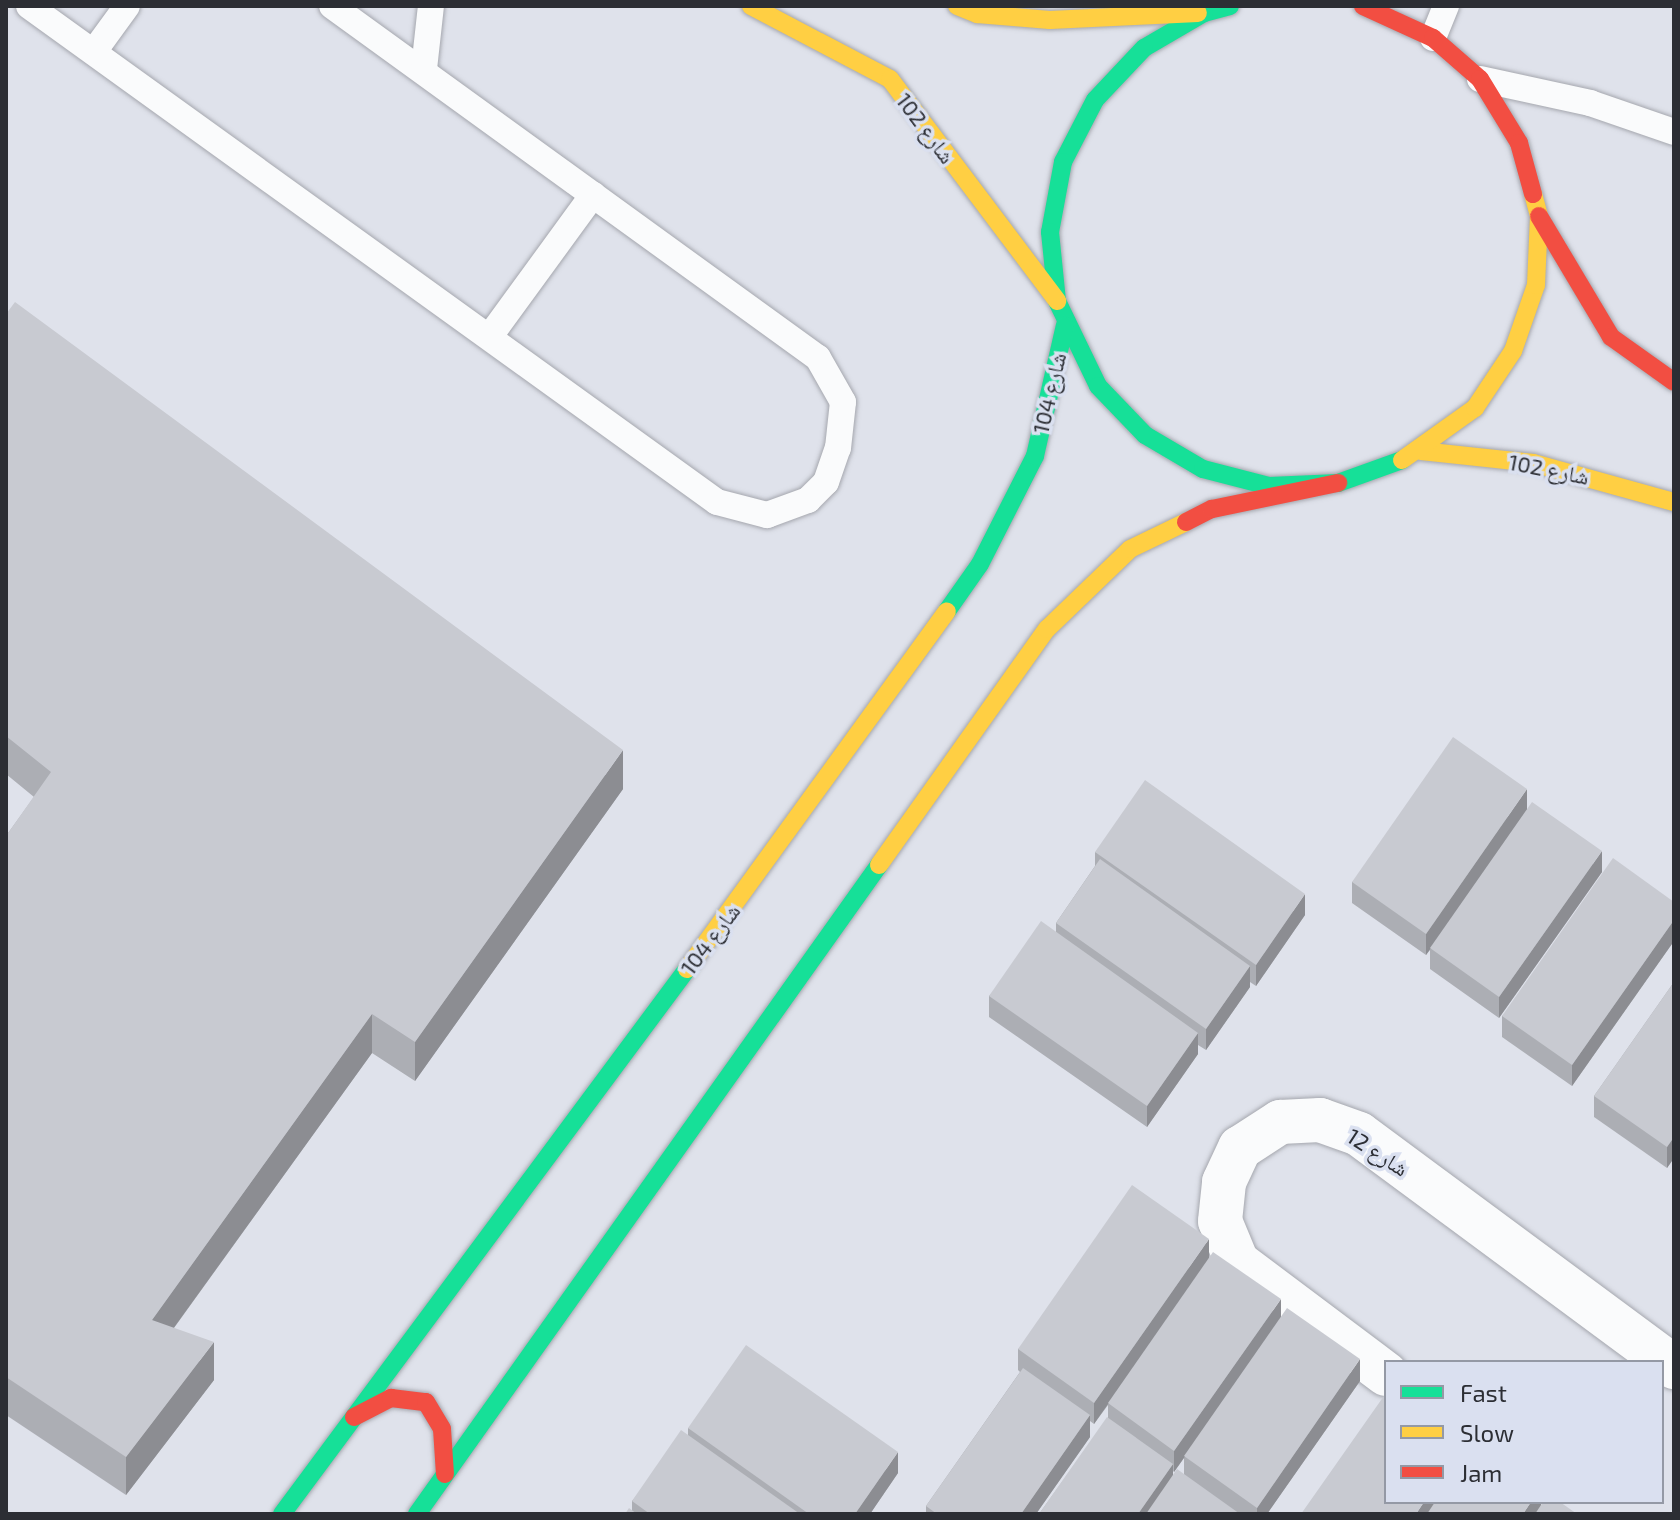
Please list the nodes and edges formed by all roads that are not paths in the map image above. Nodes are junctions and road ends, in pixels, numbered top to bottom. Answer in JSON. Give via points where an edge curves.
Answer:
{"nodes":[{"id":1,"x":29,"y":6,"type":"edge"},
{"id":2,"x":127,"y":6,"type":"edge"},
{"id":3,"x":332,"y":6,"type":"edge"},
{"id":4,"x":431,"y":6,"type":"edge"},
{"id":5,"x":751,"y":6,"type":"edge"},
{"id":6,"x":957,"y":6,"type":"edge"},
{"id":7,"x":1230,"y":6,"type":"edge"},
{"id":8,"x":1363,"y":6,"type":"edge"},
{"id":9,"x":1446,"y":6,"type":"edge"},
{"id":10,"x":1204,"y":13,"type":"junction"},
{"id":11,"x":1433,"y":38,"type":"junction"},
{"id":12,"x":95,"y":50,"type":"junction"},
{"id":13,"x":424,"y":69,"type":"junction"},
{"id":14,"x":1480,"y":79,"type":"junction"},
{"id":15,"x":1674,"y":132,"type":"edge"},
{"id":16,"x":593,"y":195,"type":"junction"},
{"id":17,"x":1539,"y":216,"type":"junction"},
{"id":18,"x":1057,"y":301,"type":"junction"},
{"id":19,"x":1065,"y":325,"type":"junction"},
{"id":20,"x":490,"y":336,"type":"junction"},
{"id":21,"x":1674,"y":382,"type":"edge"},
{"id":22,"x":1421,"y":451,"type":"junction"},
{"id":23,"x":1338,"y":483,"type":"junction"},
{"id":24,"x":1674,"y":502,"type":"edge"},
{"id":25,"x":1674,"y":1367,"type":"edge"},
{"id":26,"x":1384,"y":1372,"type":"edge"},
{"id":27,"x":354,"y":1417,"type":"junction"},
{"id":28,"x":445,"y":1474,"type":"junction"},
{"id":29,"x":282,"y":1514,"type":"edge"},
{"id":30,"x":417,"y":1514,"type":"edge"}],
"edges":[{"from":1,"to":12,"type":"lane"},
{"from":2,"to":12,"type":"lane"},
{"from":3,"to":13,"type":"lane"},
{"from":4,"to":13,"type":"lane"},
{"from":5,"to":18,"type":"street","name":"شارع 102","via":[[890,79]]},
{"from":6,"to":10,"type":"street","via":[[977,14],[1050,20]]},
{"from":7,"to":10,"type":"street"},
{"from":8,"to":11,"type":"street"},
{"from":9,"to":11,"type":"lane"},
{"from":10,"to":18,"type":"street","via":[[1144,48],[1105,89],[1063,162],[1050,232]]},
{"from":11,"to":14,"type":"street"},
{"from":12,"to":20,"type":"lane"},
{"from":13,"to":16,"type":"lane"},
{"from":14,"to":15,"type":"lane","via":[[1590,103]]},
{"from":14,"to":17,"type":"street","via":[[1519,143]]},
{"from":16,"to":20,"type":"lane"},
{"from":16,"to":20,"type":"lane","via":[[818,358],[843,402],[838,448],[826,482],[808,500],[767,515],[717,502]]},
{"from":17,"to":21,"type":"street","via":[[1611,337]]},
{"from":17,"to":22,"type":"street","via":[[1536,285],[1513,351],[1475,408]]},
{"from":18,"to":19,"type":"street"},
{"from":19,"to":23,"type":"street","via":[[1107,396],[1145,435],[1203,469],[1269,486]]},
{"from":19,"to":27,"type":"street","name":"شارع 104","via":[[1035,456],[980,564],[820,790]]},
{"from":22,"to":23,"type":"street"},
{"from":22,"to":24,"type":"street","name":"شارع 102","via":[[1533,463]]},
{"from":23,"to":28,"type":"street","via":[[1212,509],[1130,549],[1047,629]]},
{"from":25,"to":26,"type":"street","name":"شارع 12","via":[[1359,1134],[1320,1120],[1280,1122],[1240,1148],[1224,1182],[1220,1221],[1237,1262]]},
{"from":27,"to":28,"type":"street","via":[[391,1398],[426,1402],[442,1429]]},
{"from":27,"to":29,"type":"street","name":"شارع 104"},
{"from":28,"to":30,"type":"street"}]}
